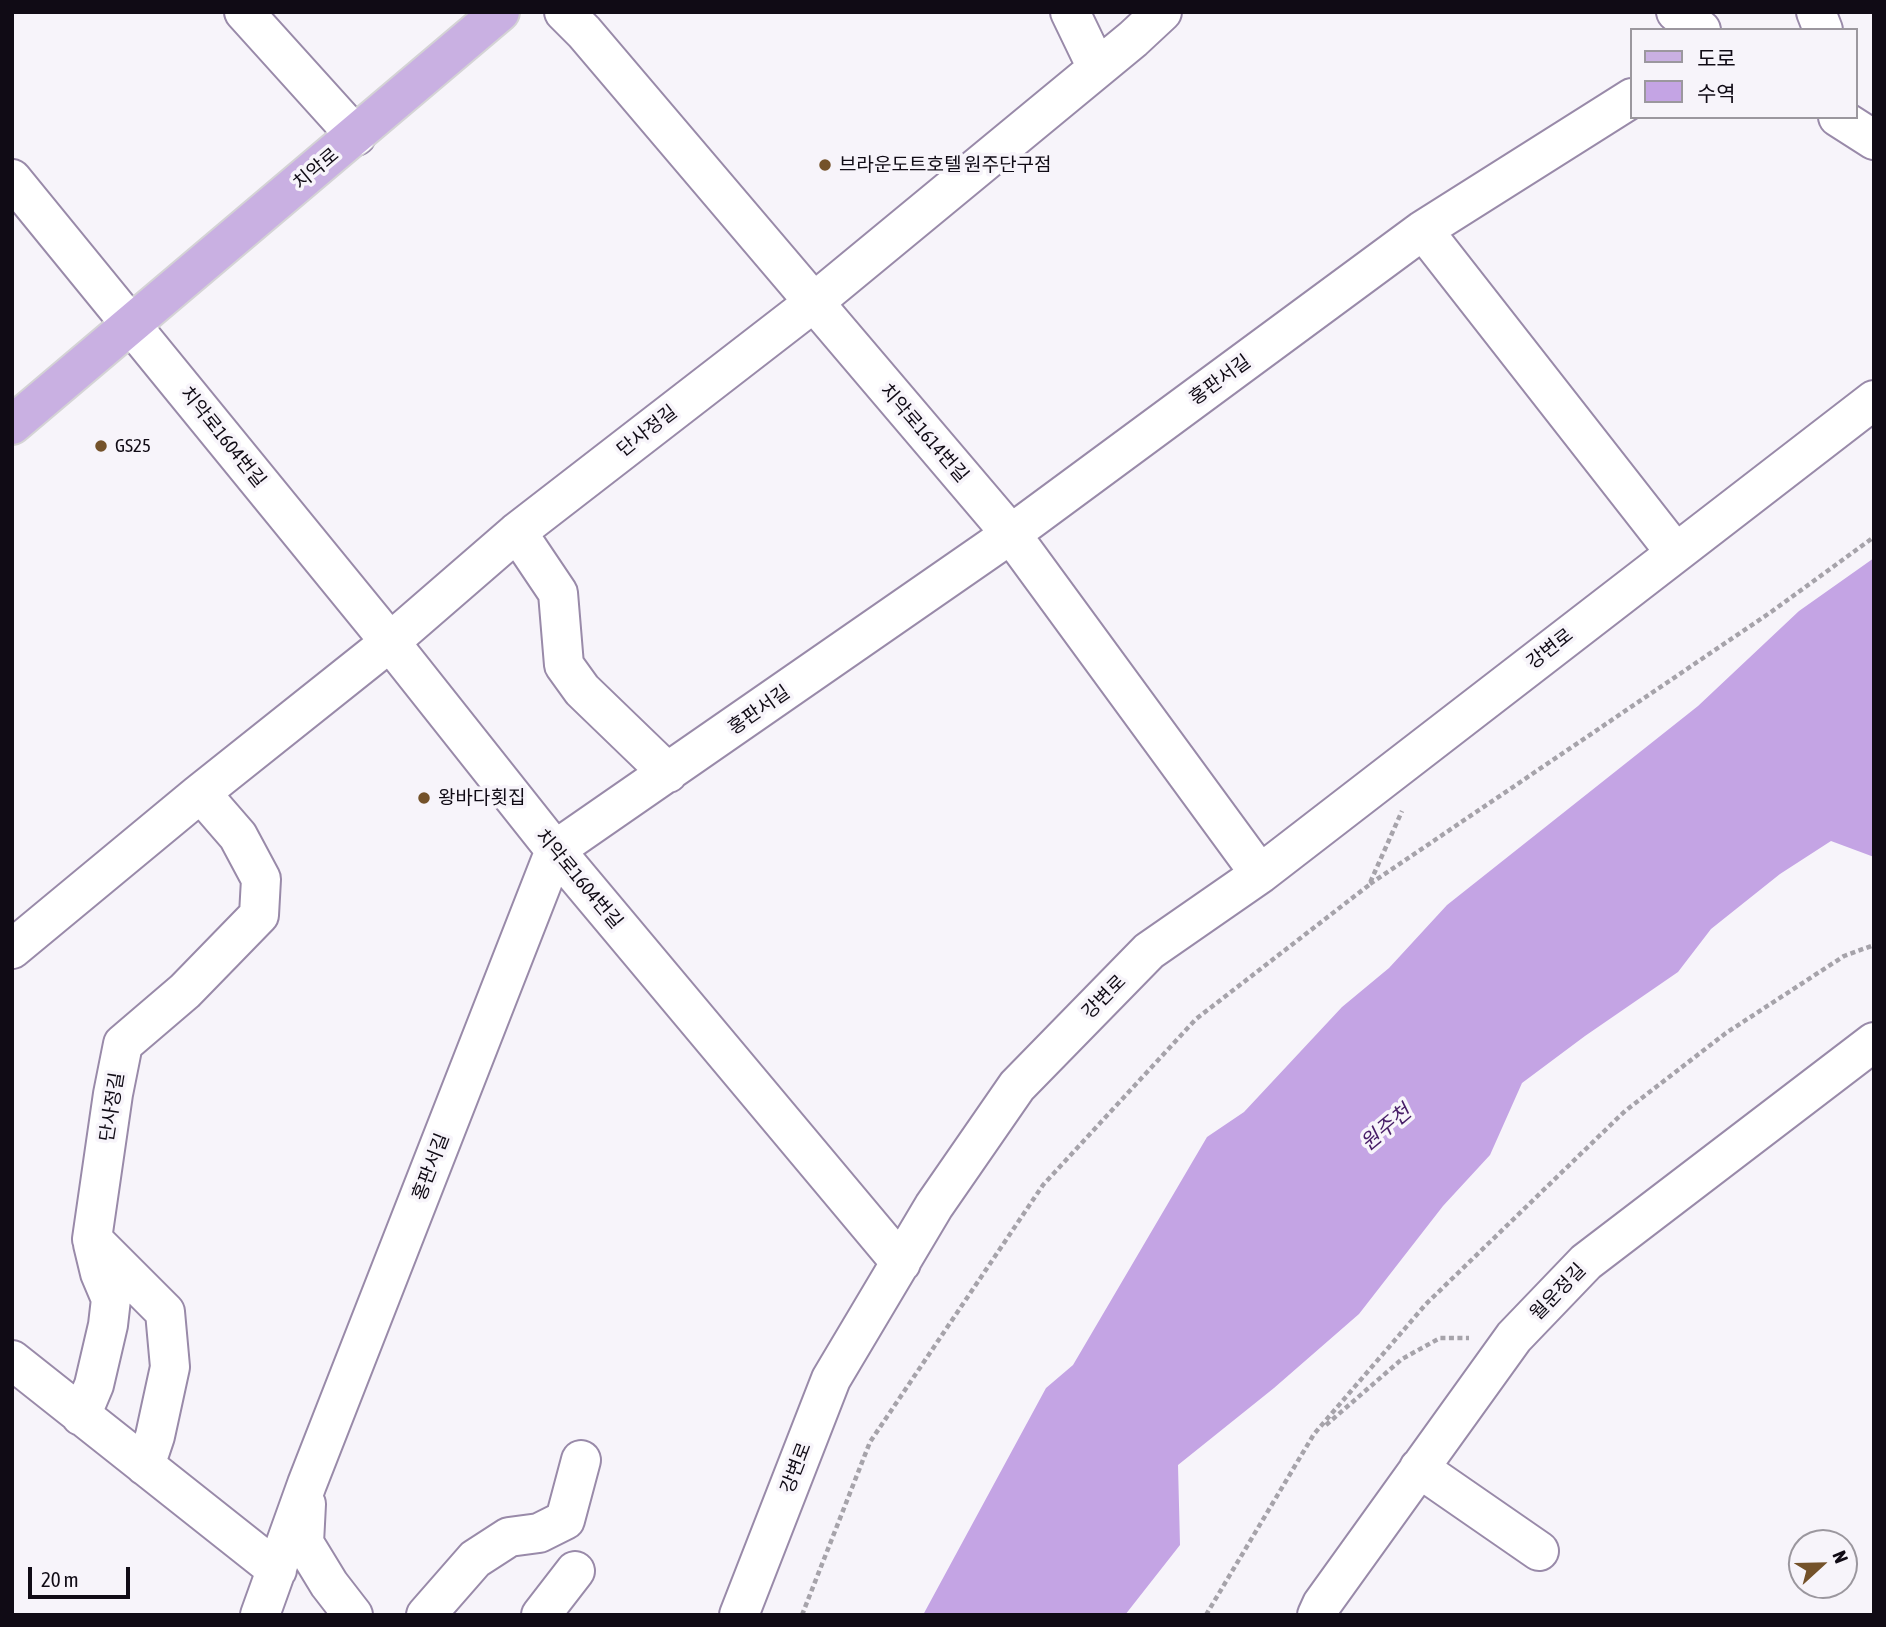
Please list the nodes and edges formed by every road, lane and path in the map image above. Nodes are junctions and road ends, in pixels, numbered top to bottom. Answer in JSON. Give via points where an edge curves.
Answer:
{"nodes":[{"id":1,"x":244,"y":12,"type":"edge"},
{"id":2,"x":500,"y":12,"type":"edge"},
{"id":3,"x":564,"y":12,"type":"edge"},
{"id":4,"x":1070,"y":12,"type":"edge"},
{"id":5,"x":1162,"y":12,"type":"edge"},
{"id":6,"x":1676,"y":12,"type":"edge"},
{"id":7,"x":1698,"y":28,"type":"edge"},
{"id":8,"x":1097,"y":68,"type":"junction"},
{"id":9,"x":1630,"y":99,"type":"edge"},
{"id":10,"x":1841,"y":119,"type":"edge"},
{"id":11,"x":356,"y":136,"type":"junction"},
{"id":12,"x":1874,"y":140,"type":"edge"},
{"id":13,"x":12,"y":179,"type":"edge"},
{"id":14,"x":1423,"y":230,"type":"junction"},
{"id":15,"x":813,"y":303,"type":"junction"},
{"id":16,"x":132,"y":324,"type":"junction"},
{"id":17,"x":1874,"y":400,"type":"edge"},
{"id":18,"x":12,"y":425,"type":"edge"},
{"id":19,"x":517,"y":531,"type":"junction"},
{"id":20,"x":1011,"y":534,"type":"junction"},
{"id":21,"x":1874,"y":537,"type":"edge"},
{"id":22,"x":1675,"y":552,"type":"junction"},
{"id":23,"x":390,"y":642,"type":"junction"},
{"id":24,"x":668,"y":773,"type":"junction"},
{"id":25,"x":198,"y":794,"type":"junction"},
{"id":26,"x":1407,"y":800,"type":"dead end"},
{"id":27,"x":555,"y":850,"type":"junction"},
{"id":28,"x":1260,"y":874,"type":"junction"},
{"id":29,"x":1369,"y":885,"type":"junction"},
{"id":30,"x":1874,"y":945,"type":"edge"},
{"id":31,"x":12,"y":949,"type":"edge"},
{"id":32,"x":1874,"y":1042,"type":"edge"},
{"id":33,"x":92,"y":1239,"type":"junction"},
{"id":34,"x":901,"y":1264,"type":"junction"},
{"id":35,"x":1514,"y":1337,"type":"junction"},
{"id":36,"x":12,"y":1360,"type":"edge"},
{"id":37,"x":81,"y":1416,"type":"junction"},
{"id":38,"x":1314,"y":1434,"type":"junction"},
{"id":39,"x":580,"y":1460,"type":"dead end"},
{"id":40,"x":145,"y":1466,"type":"junction"},
{"id":41,"x":1419,"y":1468,"type":"junction"},
{"id":42,"x":307,"y":1484,"type":"junction"},
{"id":43,"x":1539,"y":1551,"type":"dead end"},
{"id":44,"x":277,"y":1570,"type":"junction"},
{"id":45,"x":575,"y":1571,"type":"dead end"},
{"id":46,"x":1326,"y":1611,"type":"edge"},
{"id":47,"x":260,"y":1615,"type":"edge"},
{"id":48,"x":353,"y":1615,"type":"edge"},
{"id":49,"x":426,"y":1615,"type":"edge"},
{"id":50,"x":541,"y":1615,"type":"edge"},
{"id":51,"x":739,"y":1615,"type":"edge"},
{"id":52,"x":802,"y":1615,"type":"edge"},
{"id":53,"x":1206,"y":1615,"type":"edge"}],
"edges":[{"from":1,"to":11,"type":"street"},
{"from":2,"to":11,"type":"main road","name":"치악로"},
{"from":3,"to":15,"type":"street","name":"치악로1614번길"},
{"from":4,"to":8,"type":"street"},
{"from":5,"to":8,"type":"street","name":"단사정길"},
{"from":6,"to":7,"type":"street"},
{"from":8,"to":15,"type":"street","name":"단사정길"},
{"from":9,"to":14,"type":"street","name":"홍판서길"},
{"from":10,"to":12,"type":"street"},
{"from":11,"to":16,"type":"main road","name":"치악로"},
{"from":13,"to":16,"type":"street"},
{"from":14,"to":20,"type":"street","name":"홍판서길"},
{"from":14,"to":22,"type":"street"},
{"from":15,"to":19,"type":"street","name":"단사정길"},
{"from":15,"to":20,"type":"street","name":"치악로1614번길"},
{"from":16,"to":18,"type":"main road","name":"치악로"},
{"from":16,"to":23,"type":"street","name":"치악로1604번길"},
{"from":17,"to":22,"type":"street","name":"강변로"},
{"from":19,"to":23,"type":"street","name":"단사정길"},
{"from":19,"to":24,"type":"street","via":[[558,593],[564,665],[582,691]]},
{"from":20,"to":24,"type":"street","name":"홍판서길"},
{"from":20,"to":28,"type":"street","name":"치악로1614번길"},
{"from":21,"to":29,"type":"path"},
{"from":22,"to":28,"type":"street","name":"강변로"},
{"from":23,"to":25,"type":"street","name":"단사정길"},
{"from":23,"to":27,"type":"street","name":"치악로1604번길"},
{"from":24,"to":27,"type":"street","name":"홍판서길"},
{"from":25,"to":31,"type":"street","name":"단사정길"},
{"from":25,"to":33,"type":"street","name":"단사정길","via":[[238,836],[261,879],[259,915],[186,992],[123,1044]]},
{"from":26,"to":29,"type":"path"},
{"from":27,"to":34,"type":"street","name":"치악로1604번길"},
{"from":27,"to":42,"type":"street","name":"홍판서길"},
{"from":28,"to":34,"type":"street","name":"강변로","via":[[1149,951],[1017,1086],[934,1206]]},
{"from":29,"to":52,"type":"path","via":[[1196,1019],[1042,1185],[870,1442]]},
{"from":30,"to":38,"type":"path","via":[[1844,956],[1726,1033],[1625,1111],[1426,1304]]},
{"from":32,"to":35,"type":"street","name":"월운정길","via":[[1586,1262]]},
{"from":33,"to":37,"type":"street","via":[[111,1299],[94,1385]]},
{"from":33,"to":40,"type":"street","via":[[165,1312],[170,1367]]},
{"from":34,"to":51,"type":"street","name":"강변로","via":[[831,1379]]},
{"from":35,"to":38,"type":"path","via":[[1440,1338],[1402,1359]]},
{"from":35,"to":41,"type":"street","name":"월운정길"},
{"from":36,"to":37,"type":"street"},
{"from":37,"to":40,"type":"street"},
{"from":38,"to":53,"type":"path"},
{"from":39,"to":49,"type":"street","via":[[565,1520],[539,1533],[509,1537],[475,1559]]},
{"from":40,"to":44,"type":"street"},
{"from":41,"to":43,"type":"street"},
{"from":41,"to":46,"type":"street","name":"월운정길"},
{"from":42,"to":44,"type":"street","name":"홍판서길"},
{"from":42,"to":48,"type":"street","via":[[304,1543]]},
{"from":44,"to":47,"type":"street","name":"홍판서길"},
{"from":45,"to":50,"type":"street"}]}
